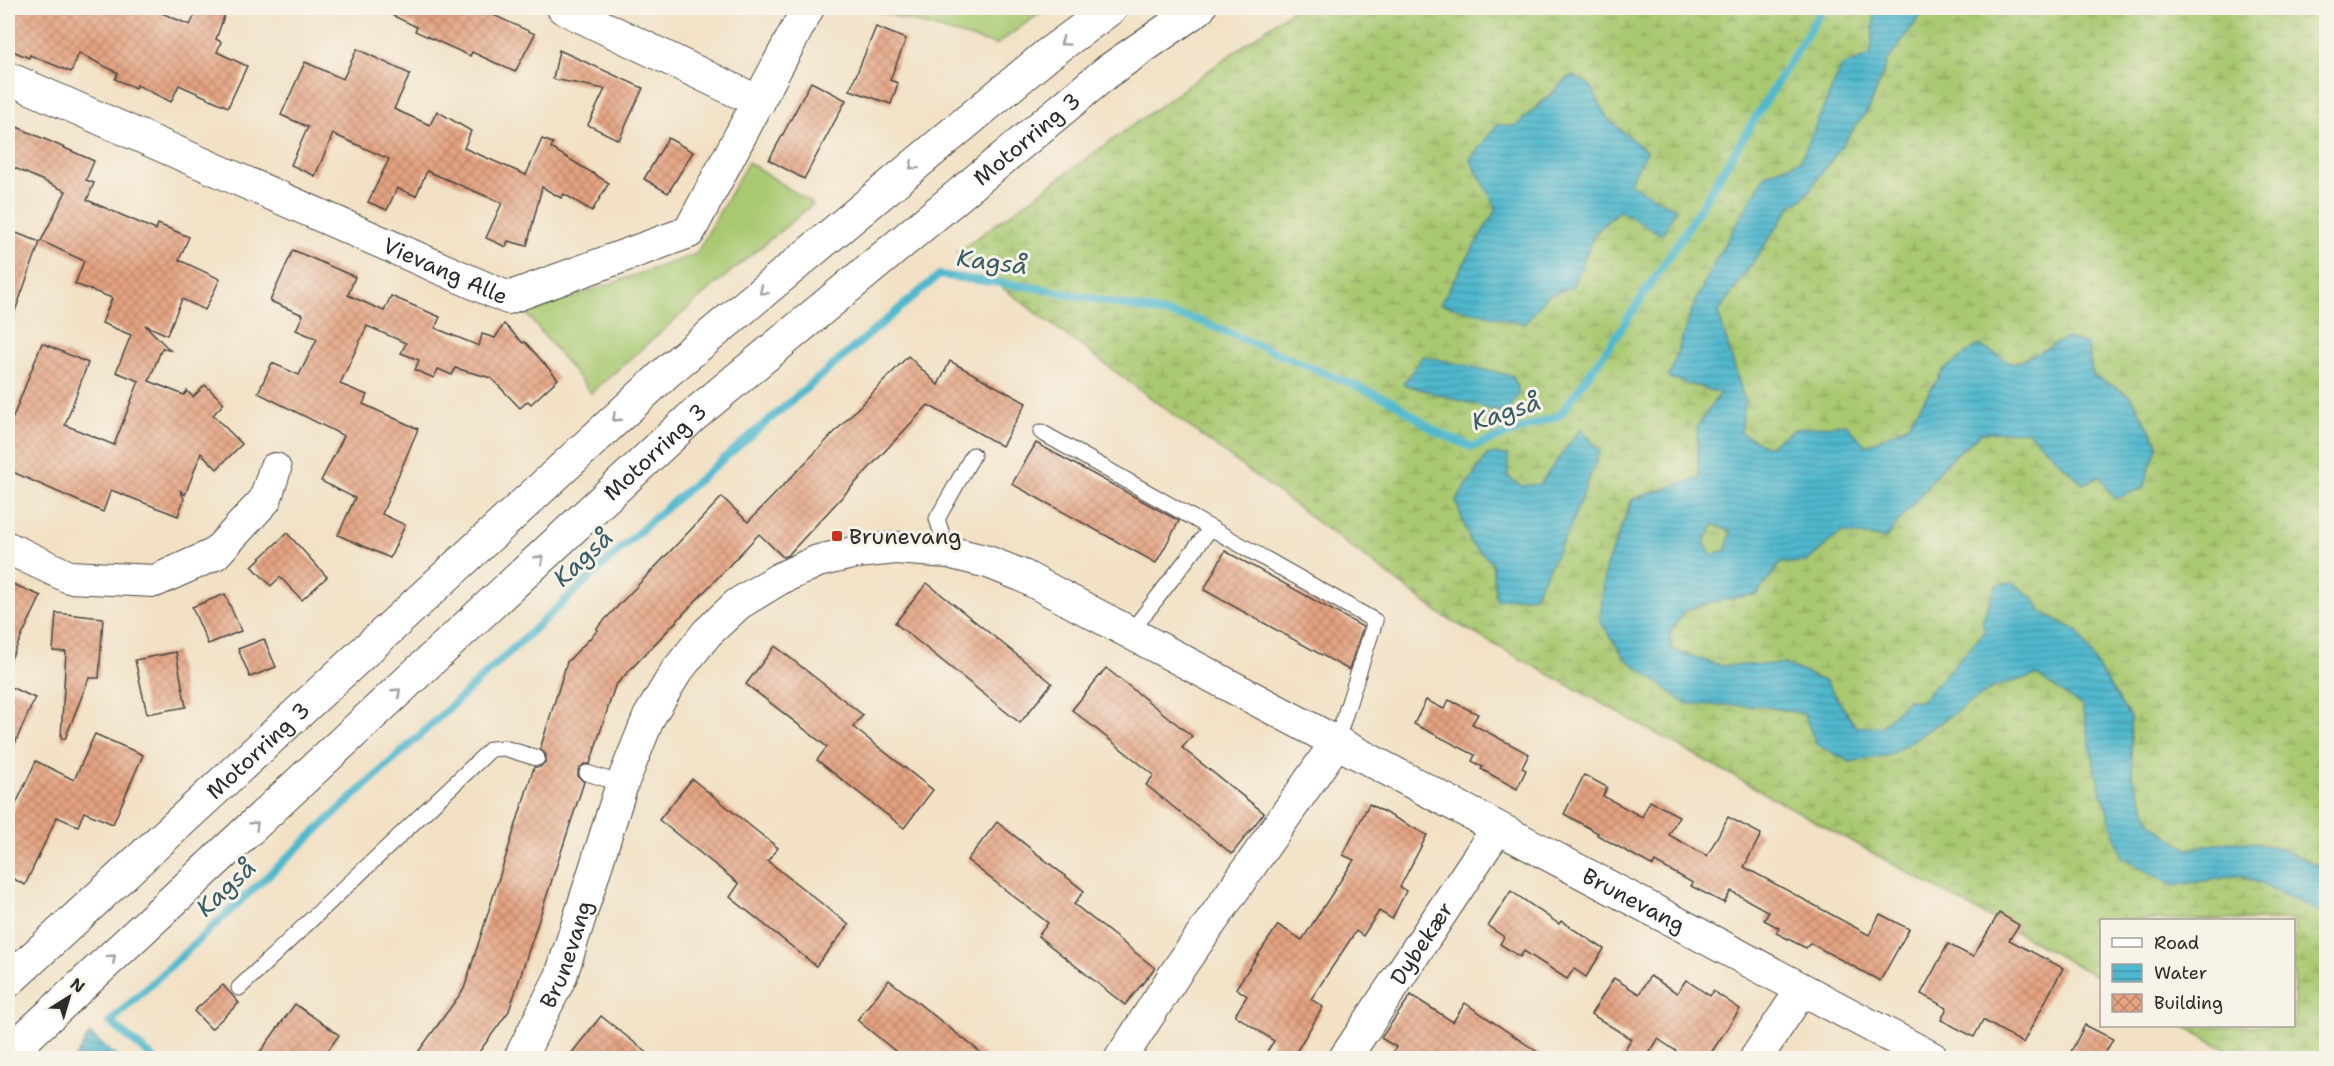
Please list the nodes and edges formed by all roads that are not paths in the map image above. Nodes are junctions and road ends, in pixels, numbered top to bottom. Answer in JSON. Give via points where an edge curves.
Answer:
{"nodes":[{"id":1,"x":563,"y":8,"type":"edge"},
{"id":2,"x":808,"y":8,"type":"edge"},
{"id":3,"x":1111,"y":8,"type":"edge"},
{"id":4,"x":1199,"y":8,"type":"edge"},
{"id":5,"x":8,"y":78,"type":"edge"},
{"id":6,"x":759,"y":102,"type":"junction"},
{"id":7,"x":1041,"y":432,"type":"dead end"},
{"id":8,"x":973,"y":455,"type":"dead end"},
{"id":9,"x":275,"y":469,"type":"dead end"},
{"id":10,"x":1211,"y":528,"type":"junction"},
{"id":11,"x":8,"y":548,"type":"edge"},
{"id":12,"x":948,"y":552,"type":"junction"},
{"id":13,"x":1130,"y":633,"type":"junction"},
{"id":14,"x":1336,"y":743,"type":"junction"},
{"id":15,"x":537,"y":758,"type":"dead end"},
{"id":16,"x":587,"y":773,"type":"dead end"},
{"id":17,"x":622,"y":784,"type":"junction"},
{"id":18,"x":1497,"y":829,"type":"junction"},
{"id":19,"x":8,"y":981,"type":"edge"},
{"id":20,"x":239,"y":988,"type":"dead end"},
{"id":21,"x":1801,"y":991,"type":"junction"},
{"id":22,"x":8,"y":1054,"type":"edge"},
{"id":23,"x":520,"y":1059,"type":"edge"},
{"id":24,"x":1121,"y":1059,"type":"edge"},
{"id":25,"x":1345,"y":1059,"type":"edge"},
{"id":26,"x":1756,"y":1059,"type":"edge"},
{"id":27,"x":1932,"y":1059,"type":"edge"}],
"edges":[{"from":1,"to":6,"type":"street"},
{"from":2,"to":6,"type":"street","name":"Vievang Alle"},
{"from":3,"to":19,"type":"highway","name":"Motorring 3","one_way":true,"via":[[1047,55],[669,369]]},
{"from":22,"to":4,"type":"highway","name":"Motorring 3","one_way":true,"via":[[694,415],[1108,71]]},
{"from":5,"to":6,"type":"street","name":"Vievang Alle","via":[[508,298],[689,232]]},
{"from":7,"to":10,"type":"lane"},
{"from":8,"to":12,"type":"lane","via":[[937,519]]},
{"from":9,"to":11,"type":"street","via":[[265,500],[215,554],[155,581],[69,577]]},
{"from":10,"to":13,"type":"lane"},
{"from":10,"to":14,"type":"lane","via":[[1375,621]]},
{"from":12,"to":13,"type":"street","name":"Brunevang","via":[[1023,576]]},
{"from":12,"to":17,"type":"street","name":"Brunevang","via":[[896,548],[818,561],[738,604],[707,633],[676,672],[649,717]]},
{"from":13,"to":14,"type":"street","name":"Brunevang"},
{"from":14,"to":18,"type":"street","name":"Brunevang"},
{"from":14,"to":24,"type":"street","via":[[1177,971]]},
{"from":15,"to":20,"type":"lane","via":[[504,748],[491,749]]},
{"from":16,"to":17,"type":"lane"},
{"from":17,"to":23,"type":"street","name":"Brunevang","via":[[561,976]]},
{"from":18,"to":21,"type":"street","name":"Brunevang"},
{"from":18,"to":25,"type":"street","name":"Dybekær"},
{"from":21,"to":26,"type":"street"},
{"from":21,"to":27,"type":"street","name":"Brunevang"}]}
